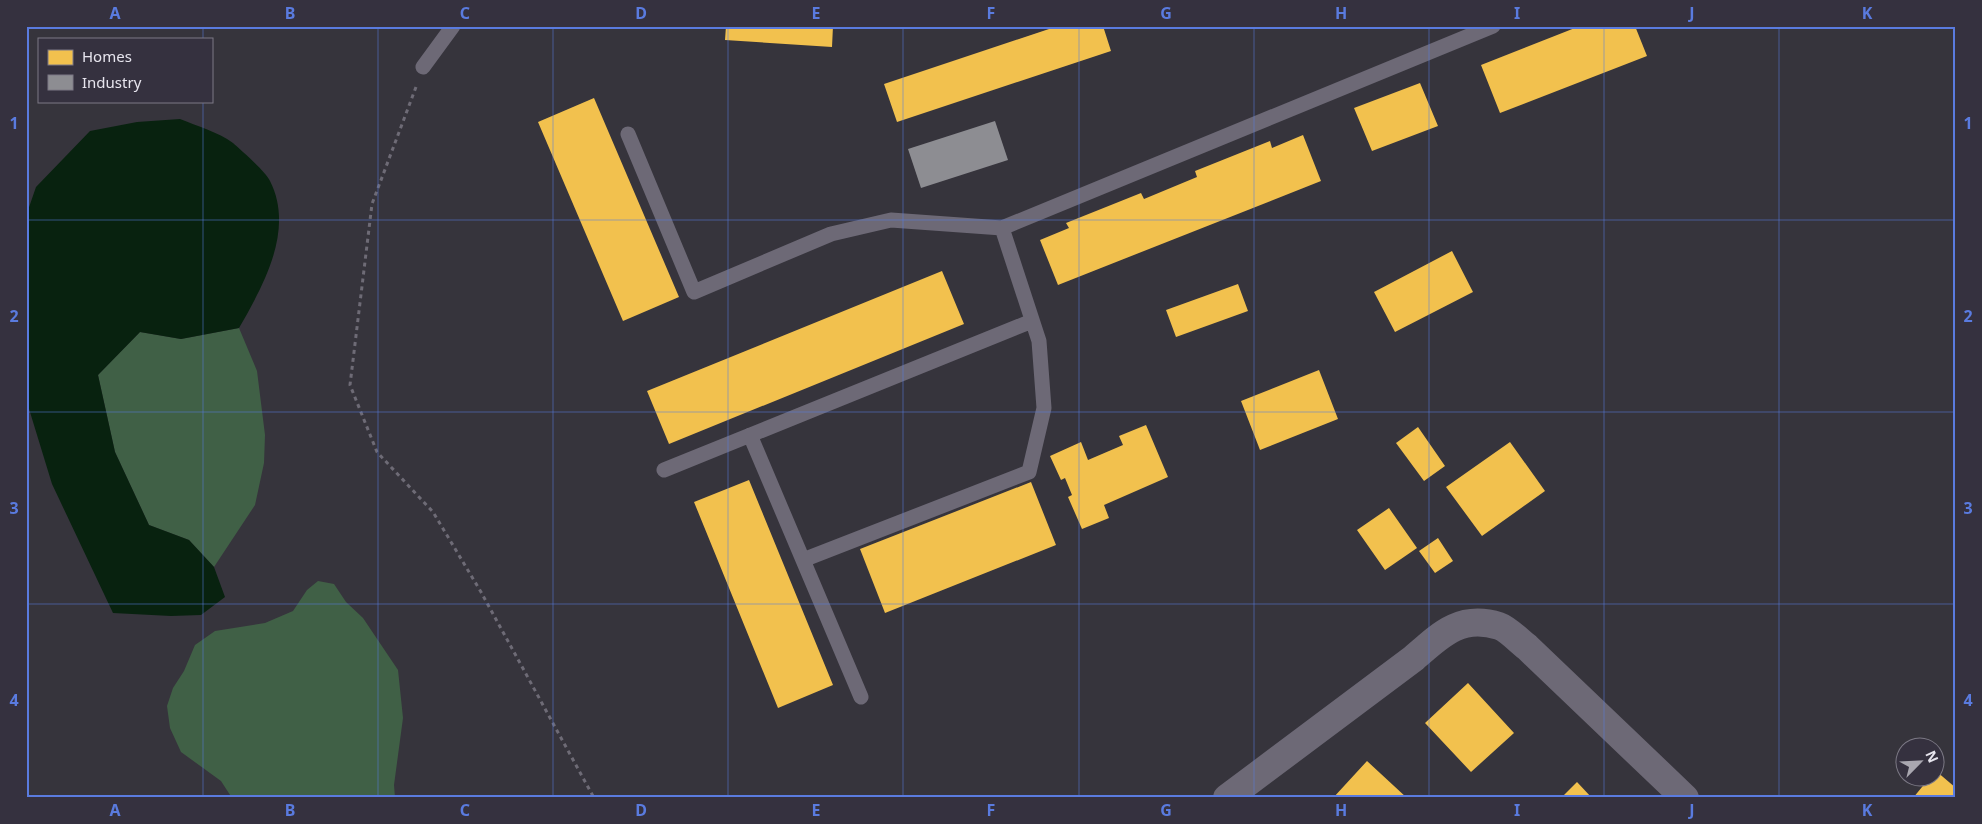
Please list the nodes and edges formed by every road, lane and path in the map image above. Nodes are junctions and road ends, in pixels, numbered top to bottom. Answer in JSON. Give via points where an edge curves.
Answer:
{"nodes":[{"id":1,"x":453,"y":26,"type":"edge"},
{"id":2,"x":1493,"y":26,"type":"edge"},
{"id":3,"x":423,"y":67,"type":"joint"},
{"id":4,"x":628,"y":134,"type":"dead end"},
{"id":5,"x":1002,"y":228,"type":"junction"},
{"id":6,"x":1032,"y":321,"type":"junction"},
{"id":7,"x":750,"y":435,"type":"junction"},
{"id":8,"x":664,"y":470,"type":"dead end"},
{"id":9,"x":803,"y":560,"type":"junction"},
{"id":10,"x":861,"y":697,"type":"dead end"},
{"id":11,"x":594,"y":798,"type":"edge"},
{"id":12,"x":1227,"y":798,"type":"edge"},
{"id":13,"x":1685,"y":798,"type":"edge"}],
"edges":[{"from":1,"to":3,"type":"lane"},
{"from":2,"to":5,"type":"lane"},
{"from":3,"to":11,"type":"path","via":[[372,204],[350,385],[377,452],[433,512],[481,592]]},
{"from":4,"to":5,"type":"lane","via":[[694,292],[831,234],[890,220]]},
{"from":5,"to":6,"type":"lane"},
{"from":6,"to":7,"type":"lane"},
{"from":6,"to":9,"type":"lane","via":[[1038,341],[1044,408],[1029,472]]},
{"from":7,"to":8,"type":"lane"},
{"from":7,"to":9,"type":"lane"},
{"from":9,"to":10,"type":"lane"},
{"from":12,"to":13,"type":"street","via":[[1414,658],[1441,634],[1465,622],[1500,626],[1527,647]]}]}
